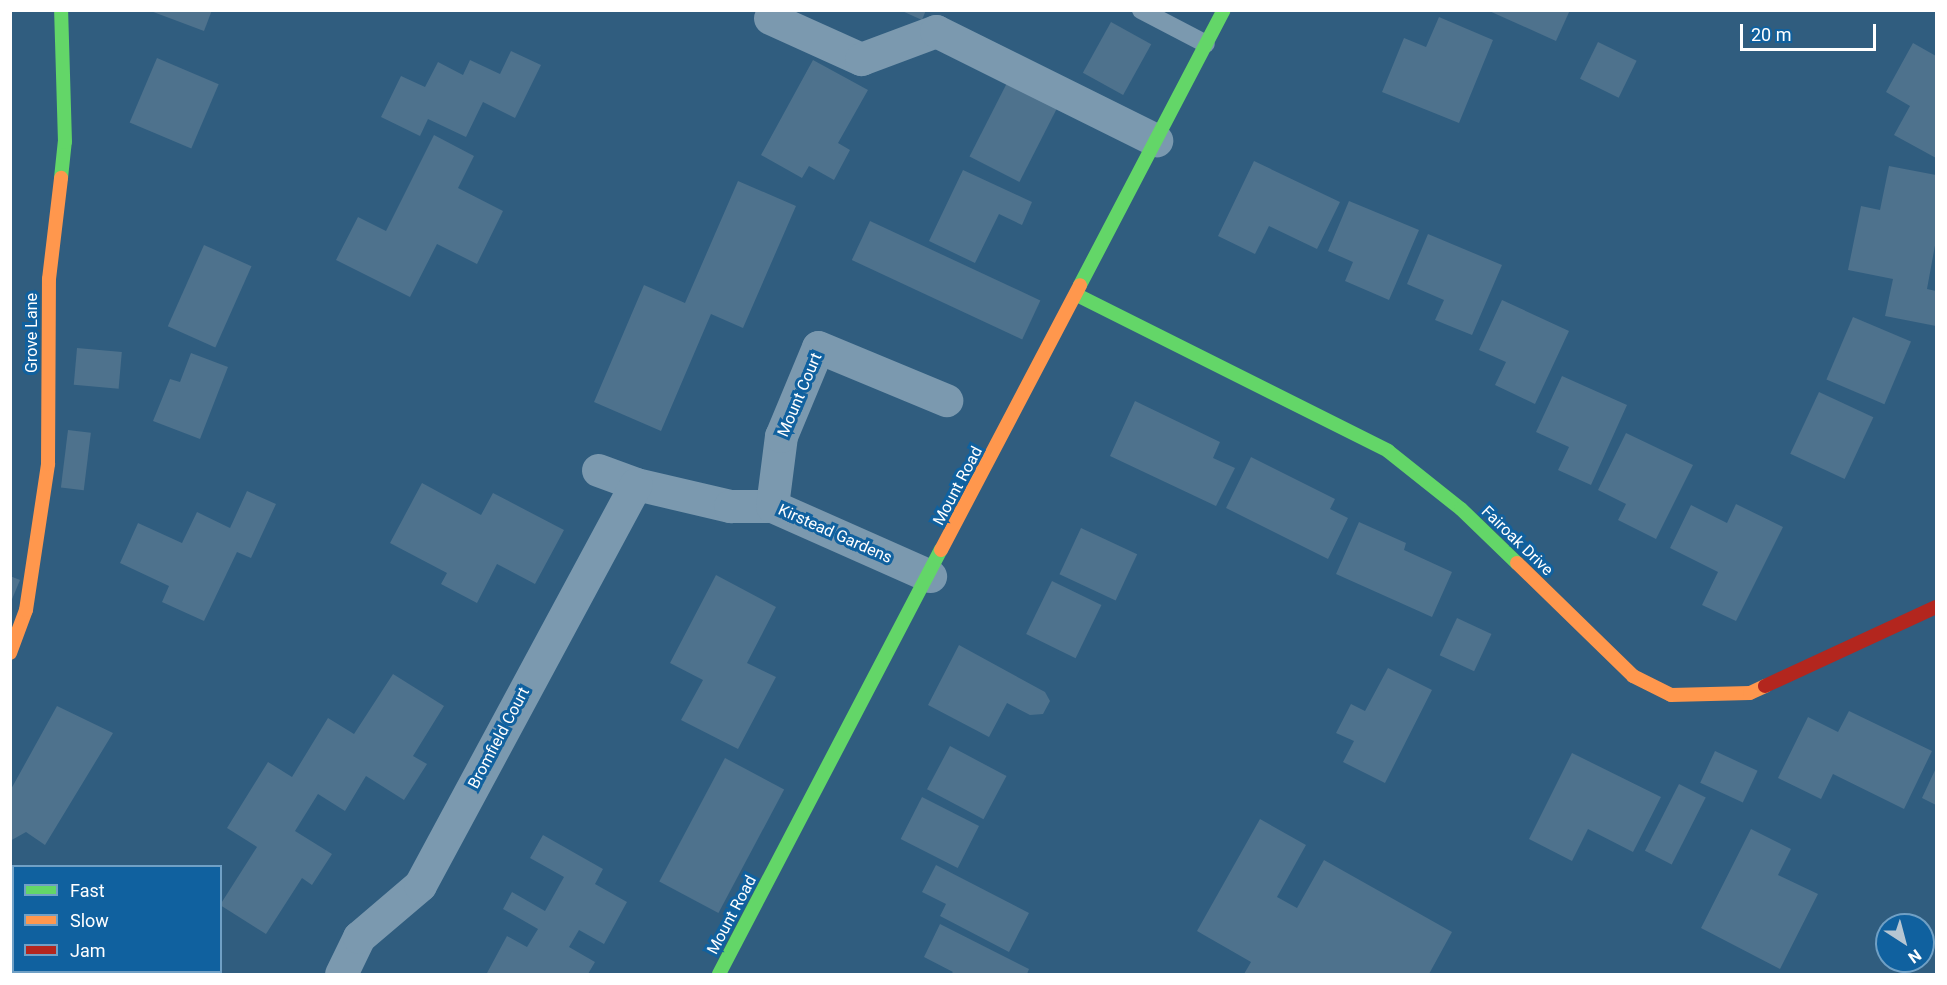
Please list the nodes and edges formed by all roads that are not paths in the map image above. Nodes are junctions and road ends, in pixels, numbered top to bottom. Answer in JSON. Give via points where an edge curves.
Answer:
{"nodes":[{"id":1,"x":61,"y":10,"type":"edge"},
{"id":2,"x":1141,"y":10,"type":"edge"},
{"id":3,"x":1224,"y":10,"type":"edge"},
{"id":4,"x":770,"y":18,"type":"dead end"},
{"id":5,"x":1206,"y":44,"type":"junction"},
{"id":6,"x":1156,"y":140,"type":"junction"},
{"id":7,"x":1077,"y":295,"type":"junction"},
{"id":8,"x":946,"y":400,"type":"dead end"},
{"id":9,"x":598,"y":470,"type":"dead end"},
{"id":10,"x":636,"y":484,"type":"junction"},
{"id":11,"x":772,"y":506,"type":"junction"},
{"id":12,"x":930,"y":576,"type":"junction"},
{"id":13,"x":1936,"y":607,"type":"edge"},
{"id":14,"x":10,"y":653,"type":"edge"},
{"id":15,"x":341,"y":975,"type":"edge"},
{"id":16,"x":719,"y":975,"type":"edge"}],
"edges":[{"from":1,"to":14,"type":"street","name":"Grove Lane","via":[[65,142],[49,279],[48,464],[26,610]]},
{"from":2,"to":5,"type":"lane"},
{"from":3,"to":5,"type":"street","name":"Mount Road"},
{"from":4,"to":6,"type":"street","via":[[861,59],[936,31]]},
{"from":5,"to":6,"type":"street","name":"Mount Road"},
{"from":6,"to":7,"type":"street","name":"Mount Road"},
{"from":7,"to":12,"type":"street","name":"Mount Road"},
{"from":7,"to":13,"type":"street","name":"Fairoak Drive","via":[[1388,451],[1461,509],[1633,676],[1671,695],[1750,693]]},
{"from":8,"to":11,"type":"street","name":"Mount Court","via":[[818,347],[781,436]]},
{"from":9,"to":10,"type":"street","name":"Kirstead Gardens"},
{"from":10,"to":11,"type":"street","name":"Kirstead Gardens","via":[[730,506]]},
{"from":10,"to":15,"type":"street","name":"Bromfield Court","via":[[420,885],[359,937]]},
{"from":11,"to":12,"type":"street","name":"Kirstead Gardens"},
{"from":12,"to":16,"type":"street","name":"Mount Road"}]}
